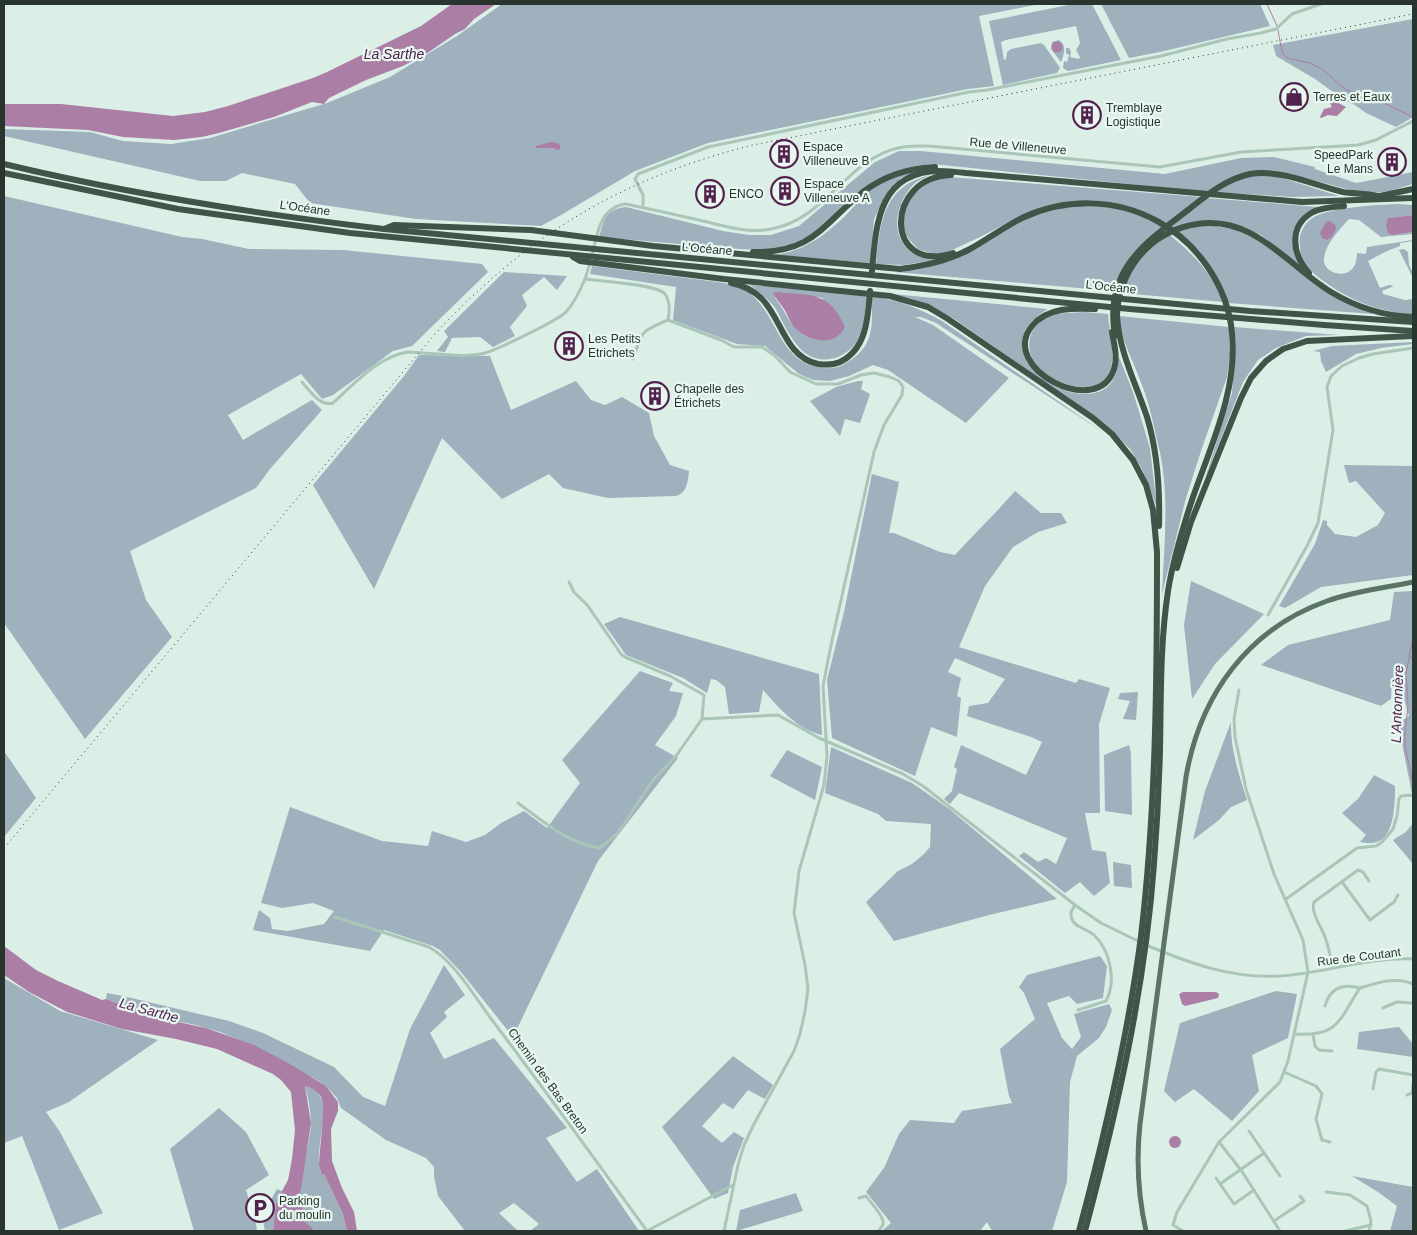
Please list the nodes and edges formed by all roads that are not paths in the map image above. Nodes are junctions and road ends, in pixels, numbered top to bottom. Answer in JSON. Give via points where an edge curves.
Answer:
{"nodes":[{"id":1,"x":1321,"y":4,"type":"edge"},
{"id":2,"x":1413,"y":121,"type":"edge"},
{"id":3,"x":4,"y":164,"type":"edge"},
{"id":4,"x":4,"y":173,"type":"edge"},
{"id":5,"x":1018,"y":177,"type":"junction"},
{"id":6,"x":1413,"y":189,"type":"edge"},
{"id":7,"x":1378,"y":198,"type":"junction"},
{"id":8,"x":1413,"y":198,"type":"edge"},
{"id":9,"x":643,"y":207,"type":"junction"},
{"id":10,"x":384,"y":229,"type":"junction"},
{"id":11,"x":1166,"y":229,"type":"junction"},
{"id":12,"x":979,"y":243,"type":"junction"},
{"id":13,"x":700,"y":251,"type":"junction"},
{"id":14,"x":570,"y":255,"type":"junction"},
{"id":15,"x":585,"y":279,"type":"junction"},
{"id":16,"x":724,"y":279,"type":"junction"},
{"id":17,"x":1330,"y":292,"type":"junction"},
{"id":18,"x":1130,"y":309,"type":"junction"},
{"id":19,"x":1413,"y":317,"type":"edge"},
{"id":20,"x":668,"y":320,"type":"junction"},
{"id":21,"x":1114,"y":322,"type":"junction"},
{"id":22,"x":1413,"y":322,"type":"edge"},
{"id":23,"x":1413,"y":331,"type":"edge"},
{"id":24,"x":1413,"y":336,"type":"edge"},
{"id":25,"x":1413,"y":348,"type":"edge"},
{"id":26,"x":632,"y":359,"type":"dead end"},
{"id":27,"x":302,"y":382,"type":"dead end"},
{"id":28,"x":1158,"y":552,"type":"junction"},
{"id":29,"x":569,"y":582,"type":"dead end"},
{"id":30,"x":1413,"y":582,"type":"edge"},
{"id":31,"x":1166,"y":608,"type":"junction"},
{"id":32,"x":1268,"y":615,"type":"dead end"},
{"id":33,"x":1239,"y":690,"type":"dead end"},
{"id":34,"x":702,"y":719,"type":"junction"},
{"id":35,"x":826,"y":741,"type":"junction"},
{"id":36,"x":1413,"y":794,"type":"edge"},
{"id":37,"x":518,"y":803,"type":"dead end"},
{"id":38,"x":1370,"y":881,"type":"dead end"},
{"id":39,"x":1342,"y":882,"type":"junction"},
{"id":40,"x":1398,"y":895,"type":"dead end"},
{"id":41,"x":1286,"y":899,"type":"junction"},
{"id":42,"x":1075,"y":905,"type":"junction"},
{"id":43,"x":335,"y":916,"type":"dead end"},
{"id":44,"x":1413,"y":959,"type":"edge"},
{"id":45,"x":1333,"y":968,"type":"junction"},
{"id":46,"x":1308,"y":972,"type":"junction"},
{"id":47,"x":1413,"y":984,"type":"edge"},
{"id":48,"x":1360,"y":988,"type":"junction"},
{"id":49,"x":1413,"y":1003,"type":"edge"},
{"id":50,"x":1325,"y":1006,"type":"dead end"},
{"id":51,"x":1383,"y":1008,"type":"dead end"},
{"id":52,"x":1078,"y":1010,"type":"dead end"},
{"id":53,"x":1294,"y":1034,"type":"junction"},
{"id":54,"x":1313,"y":1035,"type":"junction"},
{"id":55,"x":1332,"y":1051,"type":"dead end"},
{"id":56,"x":1284,"y":1072,"type":"junction"},
{"id":57,"x":1413,"y":1075,"type":"edge"},
{"id":58,"x":1413,"y":1084,"type":"edge"},
{"id":59,"x":1373,"y":1089,"type":"dead end"},
{"id":60,"x":1407,"y":1095,"type":"dead end"},
{"id":61,"x":1249,"y":1131,"type":"dead end"},
{"id":62,"x":1220,"y":1142,"type":"junction"},
{"id":63,"x":1330,"y":1142,"type":"dead end"},
{"id":64,"x":1264,"y":1153,"type":"junction"},
{"id":65,"x":1241,"y":1170,"type":"junction"},
{"id":66,"x":1280,"y":1176,"type":"dead end"},
{"id":67,"x":1216,"y":1178,"type":"dead end"},
{"id":68,"x":1220,"y":1184,"type":"junction"},
{"id":69,"x":734,"y":1185,"type":"junction"},
{"id":70,"x":1254,"y":1190,"type":"junction"},
{"id":71,"x":1326,"y":1192,"type":"dead end"},
{"id":72,"x":1300,"y":1196,"type":"dead end"},
{"id":73,"x":859,"y":1198,"type":"dead end"},
{"id":74,"x":1274,"y":1221,"type":"junction"},
{"id":75,"x":1371,"y":1224,"type":"junction"},
{"id":76,"x":724,"y":1231,"type":"edge"},
{"id":77,"x":878,"y":1231,"type":"edge"},
{"id":78,"x":1079,"y":1231,"type":"edge"},
{"id":79,"x":1085,"y":1231,"type":"edge"},
{"id":80,"x":1146,"y":1231,"type":"edge"},
{"id":81,"x":1183,"y":1231,"type":"edge"},
{"id":82,"x":1280,"y":1231,"type":"edge"},
{"id":83,"x":1345,"y":1231,"type":"edge"},
{"id":84,"x":1369,"y":1231,"type":"edge"}],
"edges":[{"from":1,"to":9,"type":"street","via":[[1292,14],[1276,29],[1261,33],[708,147],[638,174],[635,179]]},
{"from":2,"to":9,"type":"street","name":"Rue de Villeneuve","via":[[1376,140],[1358,145],[1241,152],[1160,167],[929,146],[899,147],[858,168],[810,213],[782,227],[762,231]]},
{"from":3,"to":10,"type":"highway","name":"L’Océane","via":[[223,208]]},
{"from":4,"to":14,"type":"highway","name":"L’Océane","via":[[219,215],[350,233]]},
{"from":5,"to":7,"type":"highway","via":[[1263,200],[1302,202]]},
{"from":5,"to":12,"type":"highway","via":[[944,175],[932,178],[910,195],[903,207],[900,225],[907,243],[914,250],[936,256]]},
{"from":5,"to":13,"type":"highway","via":[[947,167],[919,168],[895,175],[872,187],[825,229],[791,248],[766,252]]},
{"from":5,"to":16,"type":"highway","via":[[939,171],[918,174],[891,192],[876,225],[865,329],[853,353],[837,363],[820,364],[802,358],[790,345],[762,299]]},
{"from":6,"to":7,"type":"highway"},
{"from":7,"to":8,"type":"highway"},
{"from":7,"to":11,"type":"highway","via":[[1271,174],[1251,174],[1227,182]]},
{"from":7,"to":17,"type":"highway","via":[[1319,210],[1298,228],[1295,243],[1300,261]]},
{"from":9,"to":15,"type":"street","name":"Rue de Villeneuve","via":[[617,205],[604,215]]},
{"from":10,"to":13,"type":"highway","via":[[394,226],[530,230]]},
{"from":10,"to":22,"type":"highway","name":"L’Océane","via":[[1204,307]]},
{"from":11,"to":17,"type":"highway","via":[[1208,223],[1244,230],[1267,242]]},
{"from":11,"to":21,"type":"highway","via":[[1145,250],[1121,284]]},
{"from":12,"to":13,"type":"highway","via":[[938,263],[900,269]]},
{"from":12,"to":31,"type":"highway","via":[[1012,223],[1046,209],[1081,203],[1118,206],[1150,217],[1179,236],[1206,265],[1223,294],[1232,336],[1228,392],[1186,519]]},
{"from":14,"to":16,"type":"highway","via":[[580,261]]},
{"from":14,"to":18,"type":"highway","name":"L’Océane"},
{"from":15,"to":20,"type":"street","via":[[654,287],[665,294],[670,313]]},
{"from":15,"to":27,"type":"street","name":"Rue de Villeneuve","via":[[579,295],[565,313],[485,353],[409,352],[377,366],[327,405]]},
{"from":16,"to":28,"type":"highway","via":[[890,296],[944,316],[1093,418],[1120,442],[1138,467],[1149,493]]},
{"from":17,"to":19,"type":"highway","via":[[1369,309]]},
{"from":18,"to":21,"type":"highway","via":[[1070,309],[1045,315],[1028,331],[1027,355],[1036,370],[1056,384],[1076,390],[1096,388],[1106,382],[1114,368]]},
{"from":18,"to":23,"type":"highway","name":"L’Océane"},
{"from":20,"to":26,"type":"street","via":[[641,335]]},
{"from":20,"to":35,"type":"street","via":[[734,347],[762,347],[790,372],[816,384],[838,384],[874,373],[899,381],[903,387],[874,452],[831,645],[823,686]]},
{"from":21,"to":28,"type":"highway","via":[[1151,432],[1160,504]]},
{"from":24,"to":31,"type":"highway","via":[[1307,341],[1284,349],[1266,361],[1251,378],[1241,398],[1191,522]]},
{"from":25,"to":32,"type":"street","via":[[1359,358],[1331,376],[1327,387],[1333,430],[1318,523]]},
{"from":28,"to":78,"type":"highway","via":[[1154,764],[1141,936],[1115,1085]]},
{"from":29,"to":34,"type":"street","via":[[621,654],[704,695]]},
{"from":30,"to":80,"type":"main road","via":[[1329,601],[1278,626],[1250,648],[1229,672],[1200,723],[1186,777],[1140,1124],[1138,1176]]},
{"from":31,"to":79,"type":"highway","via":[[1161,659],[1154,867],[1146,938],[1118,1098]]},
{"from":33,"to":41,"type":"street","via":[[1234,719],[1235,737],[1246,789],[1274,874]]},
{"from":34,"to":35,"type":"street","name":"Rue de Coutant","via":[[778,715]]},
{"from":34,"to":37,"type":"street","via":[[676,756],[653,780],[618,833],[600,848],[558,833]]},
{"from":35,"to":42,"type":"street","name":"Rue de Coutant","via":[[918,783]]},
{"from":35,"to":69,"type":"street","via":[[824,785],[799,871],[794,913],[808,988],[803,1019],[794,1051],[744,1145]]},
{"from":36,"to":41,"type":"street","via":[[1398,799],[1393,829],[1382,842],[1357,848]]},
{"from":38,"to":39,"type":"street","via":[[1358,870]]},
{"from":39,"to":40,"type":"street","via":[[1370,920],[1394,902]]},
{"from":39,"to":45,"type":"street","via":[[1313,906]]},
{"from":41,"to":46,"type":"street","via":[[1303,940]]},
{"from":42,"to":46,"type":"street","name":"Rue de Coutant","via":[[1129,937],[1208,968],[1230,973],[1279,976]]},
{"from":42,"to":52,"type":"street","via":[[1071,912],[1072,922],[1094,936],[1112,970],[1106,1001]]},
{"from":43,"to":69,"type":"street","name":"Chemin des Bas Breton","via":[[439,952],[648,1231]]},
{"from":44,"to":45,"type":"street","name":"Rue de Coutant","via":[[1388,959]]},
{"from":45,"to":46,"type":"street","name":"Rue de Coutant"},
{"from":46,"to":53,"type":"street"},
{"from":47,"to":48,"type":"street","via":[[1405,980]]},
{"from":48,"to":50,"type":"street","via":[[1338,988],[1329,993]]},
{"from":48,"to":54,"type":"street","via":[[1343,1018],[1332,1028]]},
{"from":49,"to":51,"type":"street","via":[[1397,1002]]},
{"from":53,"to":54,"type":"street"},
{"from":53,"to":56,"type":"street"},
{"from":54,"to":55,"type":"street","via":[[1319,1050]]},
{"from":56,"to":62,"type":"street","via":[[1280,1082]]},
{"from":56,"to":63,"type":"street","via":[[1320,1089],[1322,1094],[1316,1119],[1322,1140]]},
{"from":57,"to":59,"type":"street","via":[[1378,1069]]},
{"from":58,"to":60,"type":"street","via":[[1412,1093]]},
{"from":61,"to":64,"type":"street"},
{"from":62,"to":65,"type":"street"},
{"from":62,"to":81,"type":"street","via":[[1177,1212],[1173,1226]]},
{"from":64,"to":65,"type":"street"},
{"from":64,"to":66,"type":"street"},
{"from":65,"to":68,"type":"street"},
{"from":65,"to":70,"type":"street"},
{"from":67,"to":68,"type":"street"},
{"from":68,"to":70,"type":"street","via":[[1234,1204]]},
{"from":69,"to":76,"type":"street"},
{"from":70,"to":74,"type":"street"},
{"from":71,"to":75,"type":"street","via":[[1350,1195],[1367,1206]]},
{"from":72,"to":74,"type":"street","via":[[1304,1201]]},
{"from":73,"to":77,"type":"street","via":[[866,1196],[880,1215],[884,1222]]},
{"from":74,"to":82,"type":"street"},
{"from":75,"to":83,"type":"street"},
{"from":75,"to":84,"type":"street"}]}
